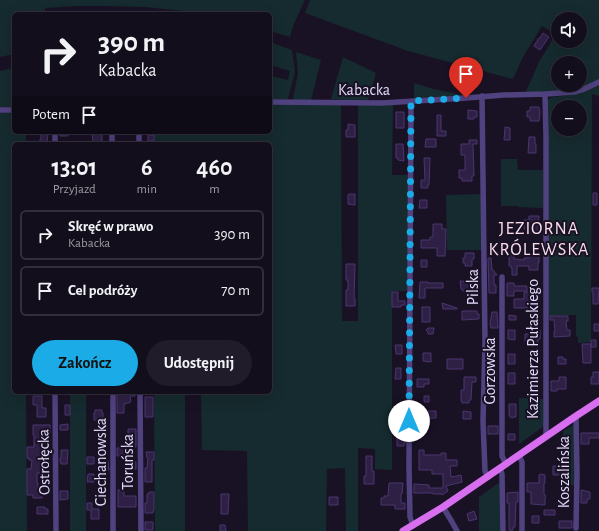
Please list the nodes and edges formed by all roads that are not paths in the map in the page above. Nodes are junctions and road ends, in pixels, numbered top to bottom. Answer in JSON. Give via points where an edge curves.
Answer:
{"nodes":[{"id":1,"x":599,"y":82,"type":"edge"},
{"id":2,"x":545,"y":94,"type":"junction"},
{"id":3,"x":482,"y":96,"type":"junction"},
{"id":4,"x":411,"y":101,"type":"junction"},
{"id":5,"x":272,"y":102,"type":"edge"},
{"id":6,"x":0,"y":110,"type":"edge"},
{"id":7,"x":12,"y":110,"type":"edge"},
{"id":8,"x":502,"y":277,"type":"dead end"},
{"id":9,"x":55,"y":394,"type":"edge"},
{"id":10,"x":113,"y":394,"type":"edge"},
{"id":11,"x":140,"y":394,"type":"edge"},
{"id":12,"x":599,"y":401,"type":"edge"},
{"id":13,"x":576,"y":416,"type":"junction"},
{"id":14,"x":546,"y":436,"type":"junction"},
{"id":15,"x":519,"y":455,"type":"junction"},
{"id":16,"x":503,"y":466,"type":"junction"},
{"id":17,"x":488,"y":476,"type":"junction"},
{"id":18,"x":443,"y":507,"type":"junction"},
{"id":19,"x":413,"y":526,"type":"junction"},
{"id":20,"x":576,"y":528,"type":"dead end"},
{"id":21,"x":56,"y":531,"type":"edge"},
{"id":22,"x":113,"y":531,"type":"edge"},
{"id":23,"x":141,"y":531,"type":"edge"},
{"id":24,"x":403,"y":531,"type":"edge"},
{"id":25,"x":457,"y":531,"type":"edge"},
{"id":26,"x":503,"y":531,"type":"edge"},
{"id":27,"x":522,"y":531,"type":"edge"}],
"edges":[{"from":1,"to":2,"type":"street","name":"Kabacka","via":[[574,92]]},
{"from":2,"to":3,"type":"street","name":"Kabacka"},
{"from":2,"to":14,"type":"street","name":"Kazimierza Pułaskiego"},
{"from":3,"to":4,"type":"street","name":"Kabacka"},
{"from":3,"to":17,"type":"street","name":"Pilska","via":[[485,335],[483,421],[485,471]]},
{"from":4,"to":5,"type":"street","name":"Kabacka"},
{"from":4,"to":19,"type":"street","via":[[409,468],[410,517]]},
{"from":6,"to":7,"type":"street"},
{"from":8,"to":16,"type":"street","name":"Gorzowska"},
{"from":9,"to":21,"type":"street","name":"Ostrołęcka"},
{"from":10,"to":22,"type":"street","name":"Ciechanowska"},
{"from":11,"to":23,"type":"street","name":"Toruńska"},
{"from":12,"to":13,"type":"main road","name":"Kazimierza Pułaskiego"},
{"from":13,"to":14,"type":"main road","name":"Kazimierza Pułaskiego"},
{"from":13,"to":20,"type":"street","name":"Koszalińska"},
{"from":14,"to":15,"type":"main road","name":"Kazimierza Pułaskiego"},
{"from":15,"to":16,"type":"main road","name":"Kazimierza Pułaskiego"},
{"from":15,"to":27,"type":"street","via":[[522,462]]},
{"from":16,"to":17,"type":"main road","name":"Kazimierza Pułaskiego"},
{"from":16,"to":26,"type":"street","name":"Gorzowska"},
{"from":17,"to":18,"type":"main road","name":"Kazimierza Pułaskiego"},
{"from":18,"to":19,"type":"main road","name":"Kazimierza Pułaskiego"},
{"from":18,"to":25,"type":"street"},
{"from":19,"to":24,"type":"main road","name":"Kazimierza Pułaskiego"}]}
